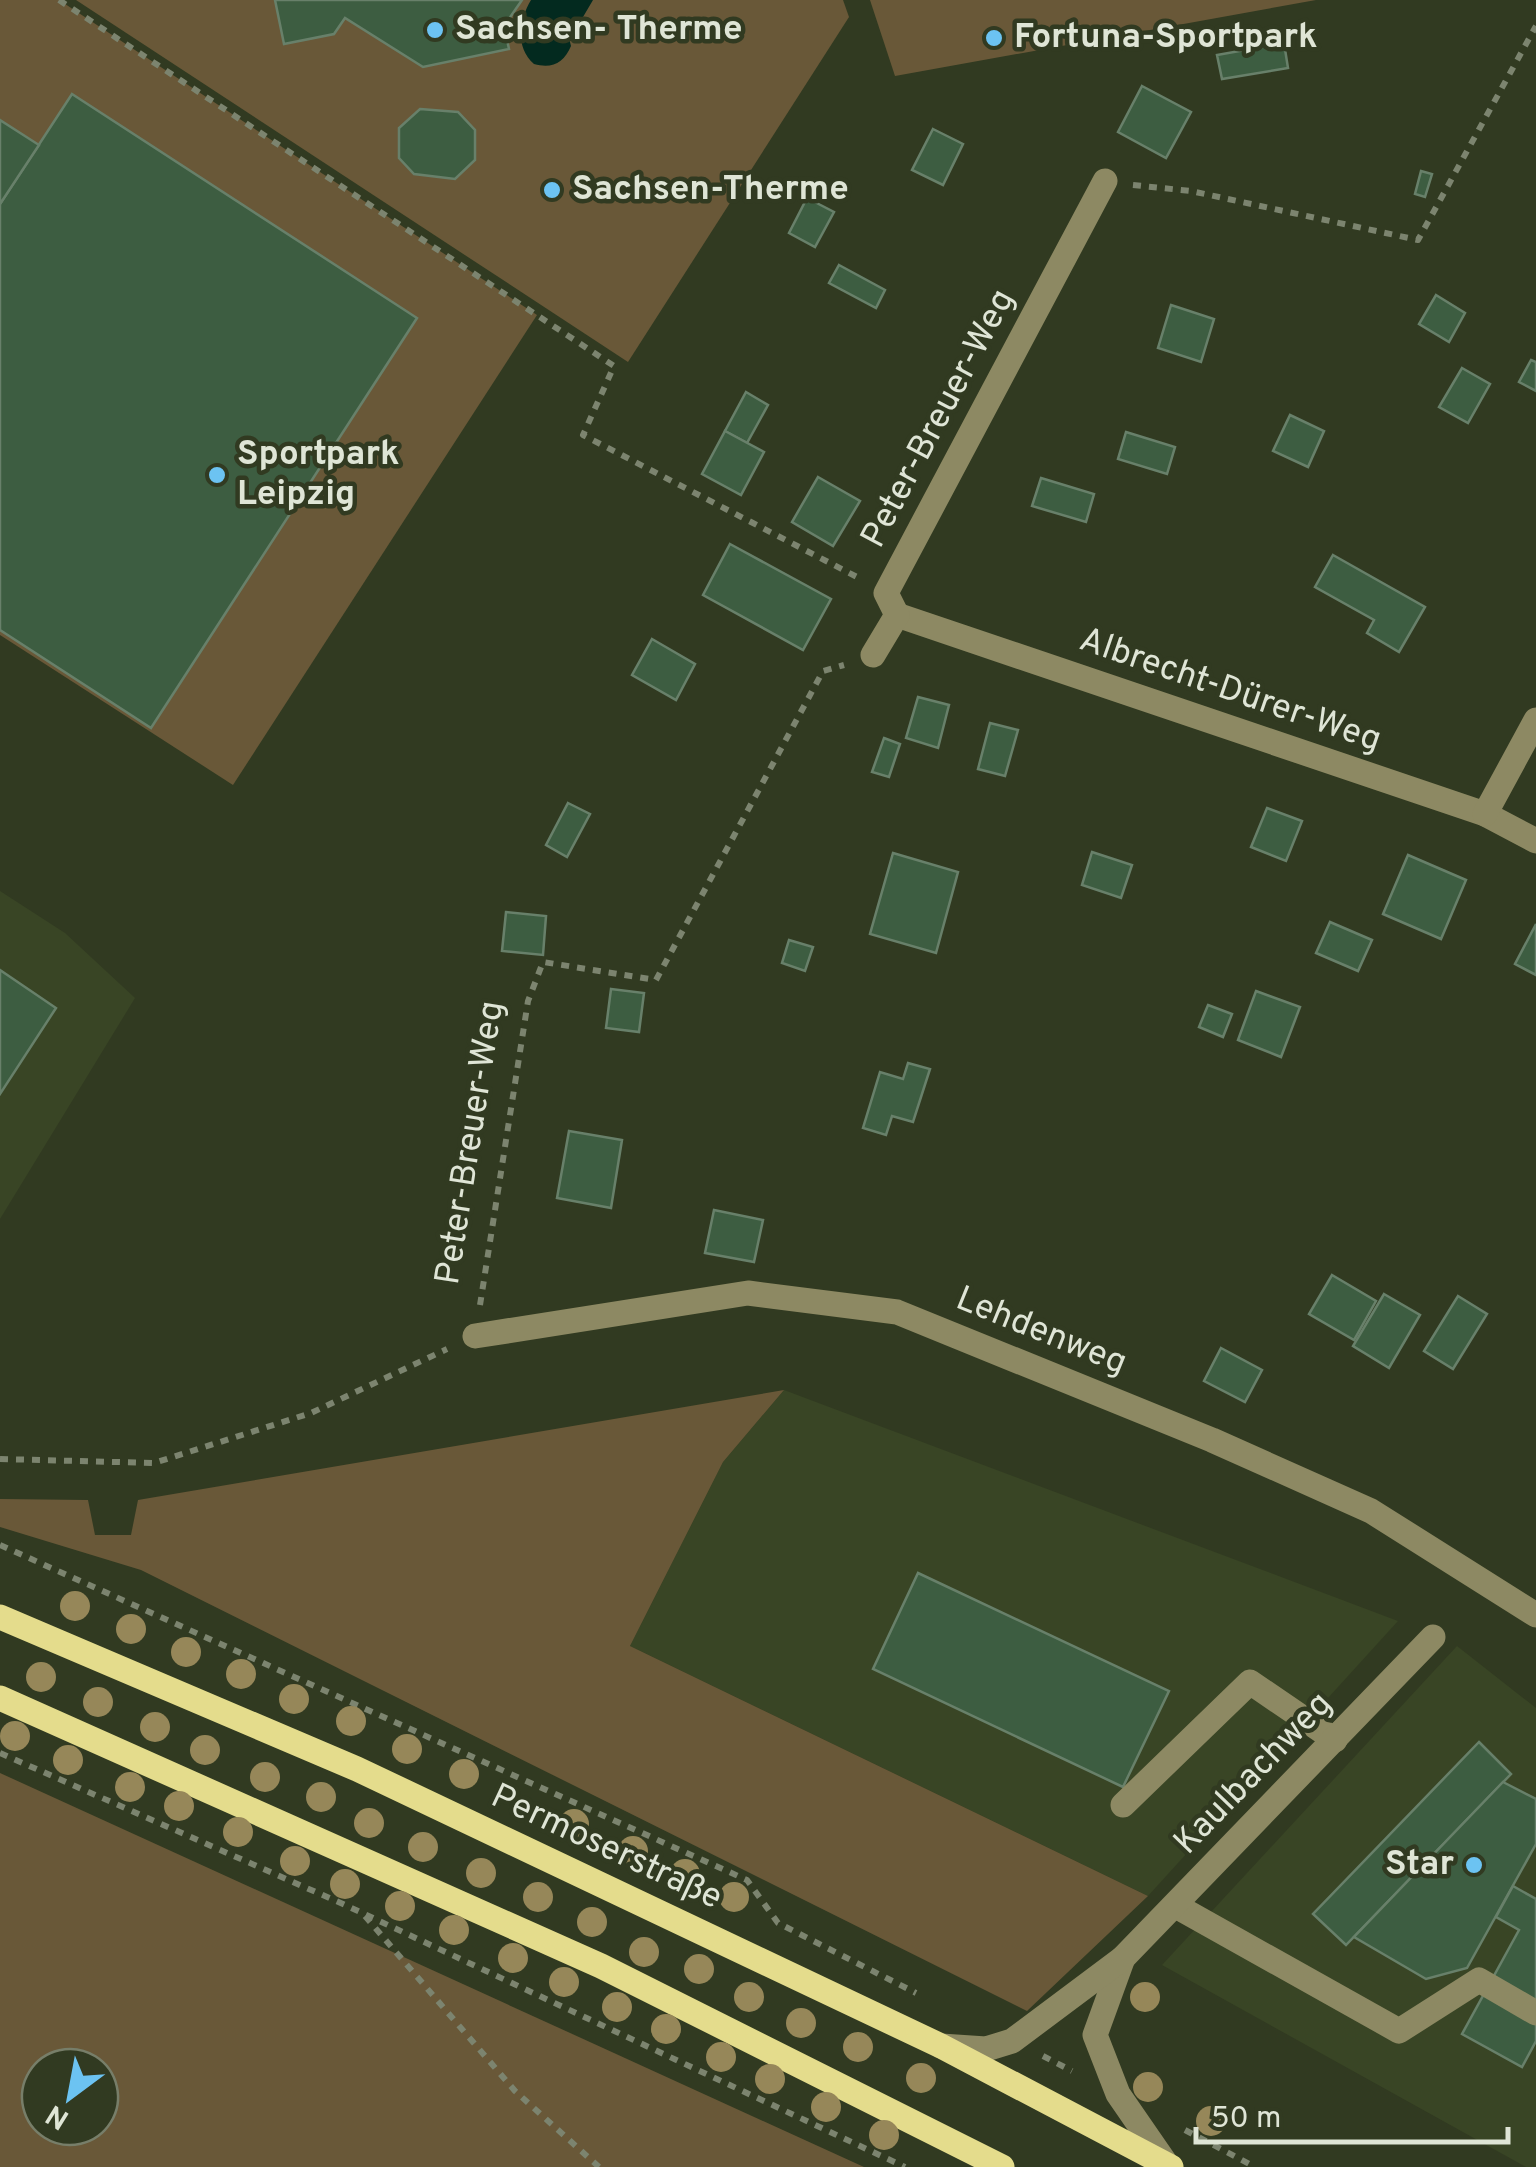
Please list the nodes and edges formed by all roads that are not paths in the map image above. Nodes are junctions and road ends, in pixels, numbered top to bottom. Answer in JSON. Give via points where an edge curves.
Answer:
{"nodes":[{"id":1,"x":1105,"y":182,"type":"road end"},
{"id":2,"x":892,"y":604,"type":"junction"},
{"id":3,"x":874,"y":656,"type":"road end"},
{"id":4,"x":1536,"y":720,"type":"edge"},
{"id":5,"x":1485,"y":814,"type":"junction"},
{"id":6,"x":1536,"y":841,"type":"edge"},
{"id":7,"x":474,"y":1336,"type":"road end"},
{"id":8,"x":1536,"y":1615,"type":"edge"},
{"id":9,"x":0,"y":1617,"type":"edge"},
{"id":10,"x":1434,"y":1637,"type":"dead end"},
{"id":11,"x":0,"y":1698,"type":"edge"},
{"id":12,"x":1336,"y":1740,"type":"junction"},
{"id":13,"x":1123,"y":1805,"type":"dead end"},
{"id":14,"x":1176,"y":1906,"type":"junction"},
{"id":15,"x":1124,"y":1958,"type":"junction"},
{"id":16,"x":1536,"y":2013,"type":"edge"},
{"id":17,"x":941,"y":2046,"type":"junction"},
{"id":18,"x":1169,"y":2166,"type":"edge"},
{"id":19,"x":1002,"y":2167,"type":"edge"}],
"edges":[{"from":1,"to":2,"type":"street","name":"Peter-Breuer-Weg"},
{"from":2,"to":3,"type":"street","name":"Peter-Breuer-Weg"},
{"from":2,"to":5,"type":"street","name":"Albrecht-Dürer-Weg"},
{"from":4,"to":5,"type":"street"},
{"from":5,"to":6,"type":"street","name":"Albrecht-Dürer-Weg"},
{"from":7,"to":8,"type":"street","name":"Lehdenweg","via":[[748,1292],[897,1312],[1371,1511]]},
{"from":9,"to":17,"type":"main road","name":"Permoserstraße","via":[[357,1769]]},
{"from":10,"to":12,"type":"street","name":"Kaulbachweg"},
{"from":11,"to":19,"type":"main road","via":[[601,1966]]},
{"from":12,"to":13,"type":"street","via":[[1250,1682]]},
{"from":12,"to":14,"type":"street","name":"Kaulbachweg"},
{"from":14,"to":15,"type":"street","name":"Kaulbachweg"},
{"from":14,"to":16,"type":"street","via":[[1399,2031],[1479,1980]]},
{"from":15,"to":17,"type":"street","name":"Kaulbachweg","via":[[1012,2041],[986,2049]]},
{"from":15,"to":18,"type":"street","name":"Kaulbachweg","via":[[1096,2034],[1118,2094]]},
{"from":17,"to":18,"type":"main road","name":"Permoserstraße"}]}
